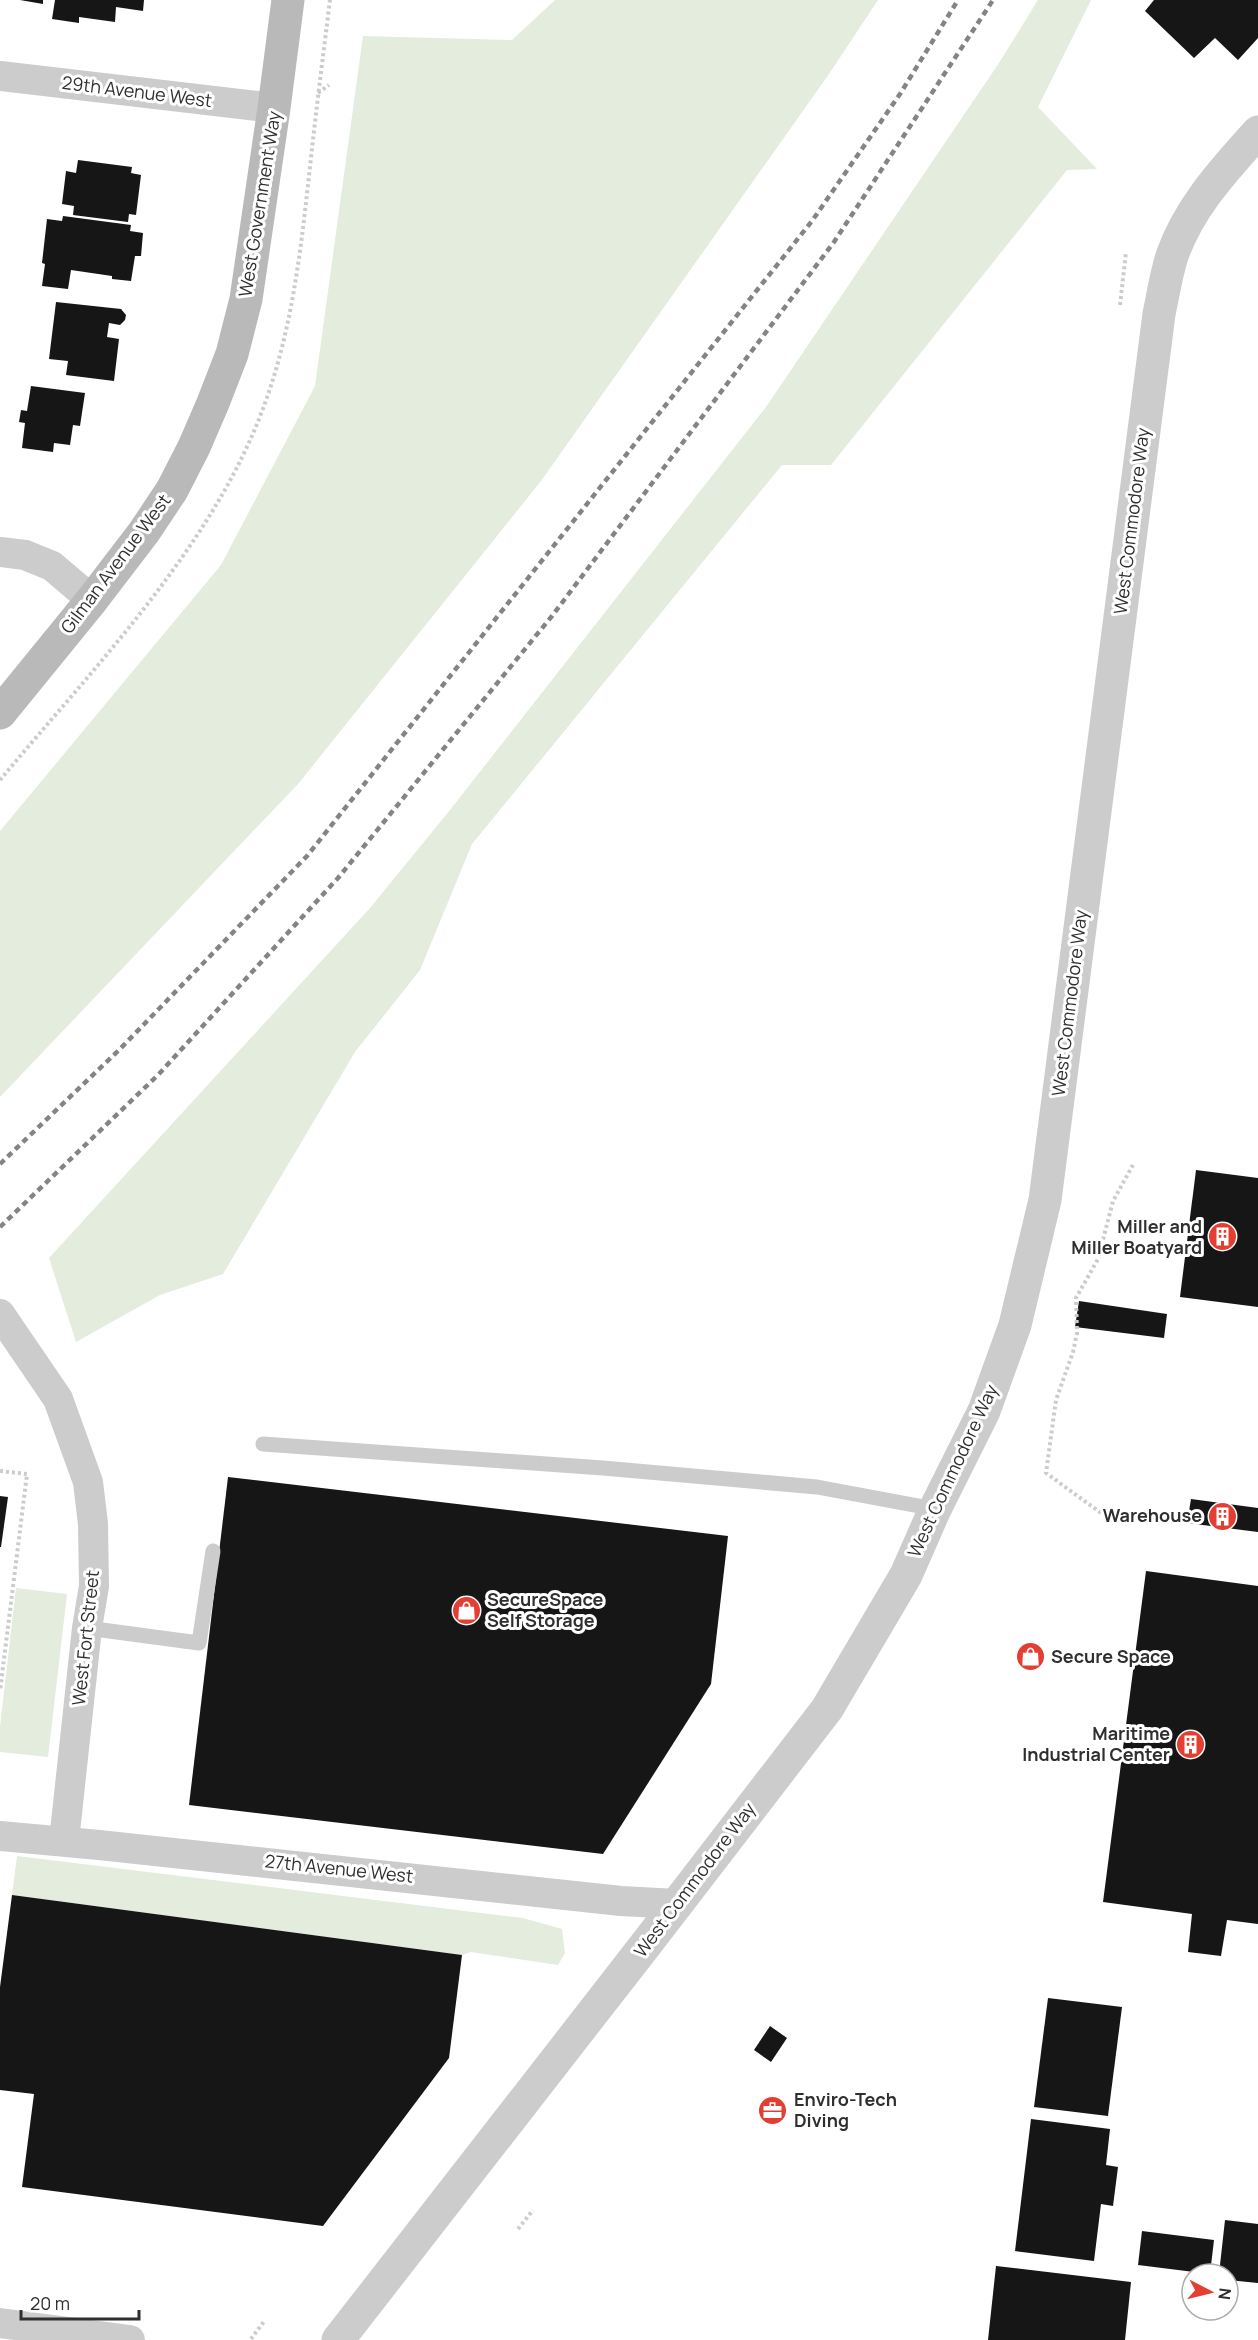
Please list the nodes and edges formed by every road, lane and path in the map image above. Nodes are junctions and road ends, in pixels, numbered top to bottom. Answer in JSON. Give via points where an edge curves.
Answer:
{"nodes":[{"id":1,"x":288,"y":0,"type":"edge"},
{"id":2,"x":0,"y":76,"type":"edge"},
{"id":3,"x":328,"y":85,"type":"dead end"},
{"id":4,"x":318,"y":93,"type":"dead end"},
{"id":5,"x":274,"y":108,"type":"junction"},
{"id":6,"x":1258,"y":132,"type":"edge"},
{"id":7,"x":1126,"y":252,"type":"dead end"},
{"id":8,"x":1120,"y":309,"type":"dead end"},
{"id":9,"x":213,"y":403,"type":"joint"},
{"id":10,"x":0,"y":552,"type":"edge"},
{"id":11,"x":92,"y":600,"type":"junction"},
{"id":12,"x":0,"y":713,"type":"edge"},
{"id":13,"x":1134,"y":1163,"type":"dead end"},
{"id":14,"x":2,"y":1317,"type":"edge"},
{"id":15,"x":263,"y":1444,"type":"dead end"},
{"id":16,"x":0,"y":1471,"type":"edge"},
{"id":17,"x":935,"y":1509,"type":"junction"},
{"id":18,"x":1101,"y":1513,"type":"dead end"},
{"id":19,"x":213,"y":1551,"type":"dead end"},
{"id":20,"x":87,"y":1628,"type":"junction"},
{"id":21,"x":0,"y":1691,"type":"edge"},
{"id":22,"x":0,"y":1836,"type":"edge"},
{"id":23,"x":64,"y":1841,"type":"junction"},
{"id":24,"x":677,"y":1904,"type":"junction"},
{"id":25,"x":532,"y":2210,"type":"dead end"},
{"id":26,"x":518,"y":2229,"type":"dead end"},
{"id":27,"x":265,"y":2320,"type":"dead end"},
{"id":28,"x":0,"y":2323,"type":"edge"},
{"id":29,"x":251,"y":2339,"type":"edge"},
{"id":30,"x":130,"y":2340,"type":"edge"},
{"id":31,"x":338,"y":2340,"type":"edge"}],
"edges":[{"from":1,"to":5,"type":"main road","name":"West Government Way"},
{"from":2,"to":5,"type":"street","name":"29th Avenue West"},
{"from":3,"to":4,"type":"path"},
{"from":5,"to":9,"type":"main road","name":"West Government Way","via":[[246,299],[232,354]]},
{"from":6,"to":17,"type":"street","name":"West Commodore Way","via":[[1214,182],[1188,220],[1172,257],[1159,314],[1045,1200],[1015,1325],[984,1411]]},
{"from":7,"to":8,"type":"path"},
{"from":9,"to":11,"type":"main road","name":"Gilman Avenue West","via":[[172,490]]},
{"from":10,"to":11,"type":"street","via":[[25,555],[52,566]]},
{"from":11,"to":12,"type":"main road","name":"Gilman Avenue West"},
{"from":13,"to":18,"type":"path","via":[[1113,1201],[1098,1259],[1076,1298],[1077,1334],[1056,1400],[1046,1473]]},
{"from":14,"to":20,"type":"street","name":"West Fort Street","via":[[58,1399],[88,1482],[94,1586]]},
{"from":15,"to":17,"type":"lane","via":[[817,1486]]},
{"from":16,"to":21,"type":"path","via":[[27,1474]]},
{"from":17,"to":24,"type":"street","name":"West Commodore Way","via":[[906,1575],[826,1708]]},
{"from":19,"to":20,"type":"lane","via":[[199,1643]]},
{"from":20,"to":23,"type":"street","name":"West Fort Street"},
{"from":22,"to":23,"type":"street","name":"27th Avenue West"},
{"from":23,"to":24,"type":"street","name":"27th Avenue West"},
{"from":24,"to":31,"type":"street","name":"West Commodore Way"},
{"from":25,"to":26,"type":"path"},
{"from":27,"to":29,"type":"path"},
{"from":28,"to":30,"type":"street"}]}
